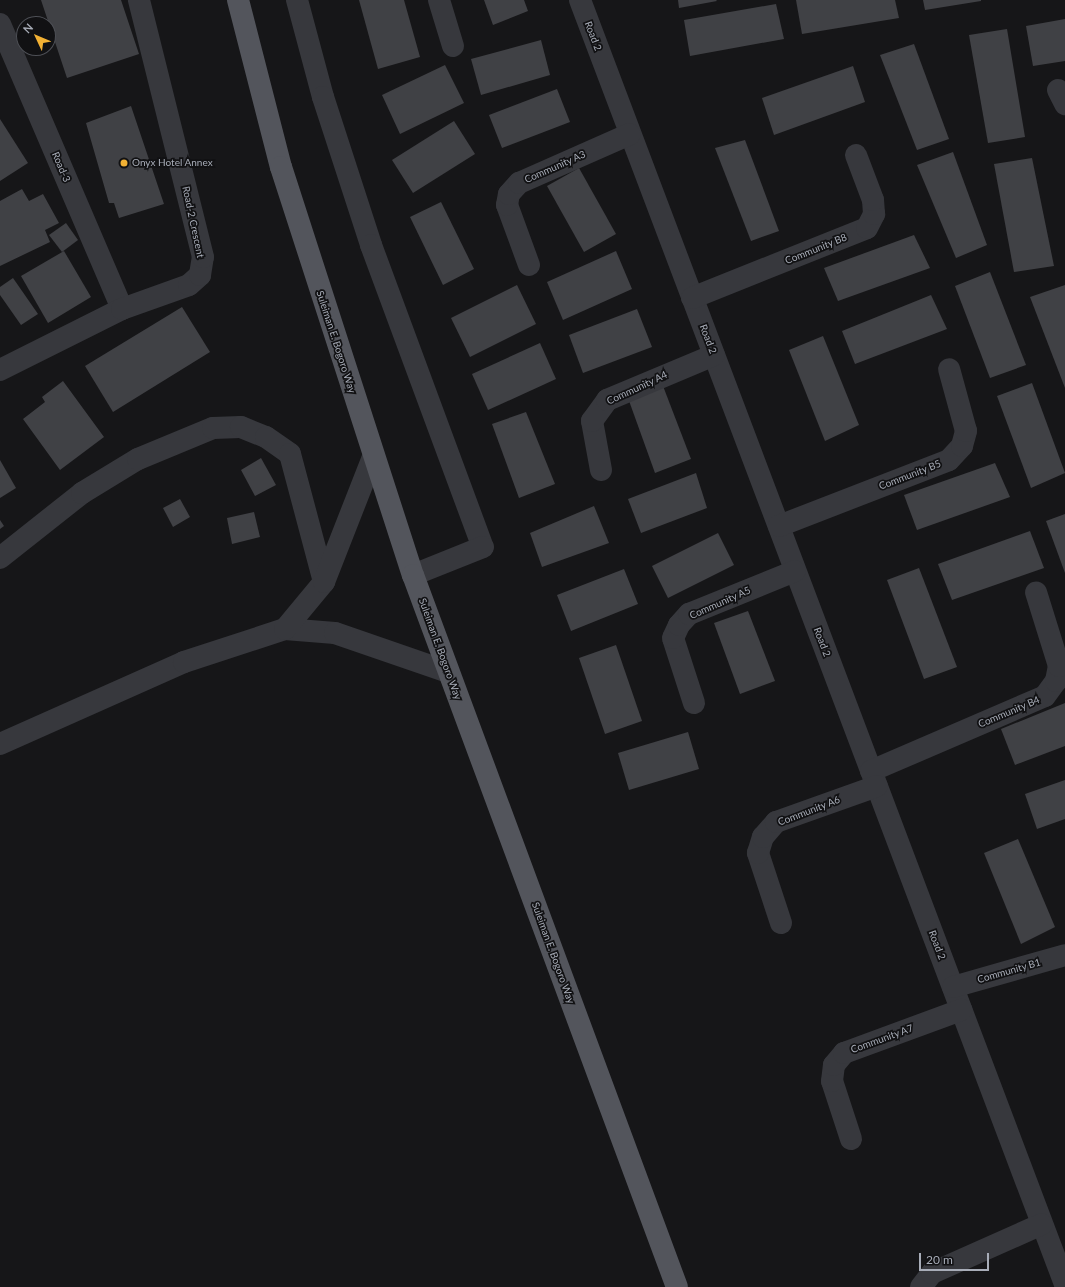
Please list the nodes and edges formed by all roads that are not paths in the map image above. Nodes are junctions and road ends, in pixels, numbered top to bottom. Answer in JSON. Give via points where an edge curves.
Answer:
{"nodes":[{"id":1,"x":139,"y":0,"type":"edge"},
{"id":2,"x":238,"y":0,"type":"edge"},
{"id":3,"x":297,"y":0,"type":"edge"},
{"id":4,"x":439,"y":0,"type":"edge"},
{"id":5,"x":580,"y":0,"type":"edge"},
{"id":6,"x":0,"y":24,"type":"edge"},
{"id":7,"x":453,"y":46,"type":"dead end"},
{"id":8,"x":630,"y":134,"type":"junction"},
{"id":9,"x":856,"y":155,"type":"dead end"},
{"id":10,"x":529,"y":265,"type":"dead end"},
{"id":11,"x":692,"y":298,"type":"junction"},
{"id":12,"x":122,"y":309,"type":"junction"},
{"id":13,"x":714,"y":355,"type":"junction"},
{"id":14,"x":949,"y":369,"type":"dead end"},
{"id":15,"x":0,"y":370,"type":"edge"},
{"id":16,"x":373,"y":457,"type":"junction"},
{"id":17,"x":601,"y":470,"type":"dead end"},
{"id":18,"x":778,"y":526,"type":"junction"},
{"id":19,"x":0,"y":558,"type":"edge"},
{"id":20,"x":795,"y":570,"type":"junction"},
{"id":21,"x":413,"y":575,"type":"junction"},
{"id":22,"x":324,"y":582,"type":"junction"},
{"id":23,"x":1036,"y":592,"type":"dead end"},
{"id":24,"x":285,"y":629,"type":"junction"},
{"id":25,"x":448,"y":672,"type":"junction"},
{"id":26,"x":694,"y":703,"type":"dead end"},
{"id":27,"x":0,"y":744,"type":"edge"},
{"id":28,"x":874,"y":779,"type":"junction"},
{"id":29,"x":781,"y":923,"type":"dead end"},
{"id":30,"x":1065,"y":955,"type":"edge"},
{"id":31,"x":953,"y":987,"type":"junction"},
{"id":32,"x":961,"y":1010,"type":"junction"},
{"id":33,"x":851,"y":1139,"type":"dead end"},
{"id":34,"x":1042,"y":1224,"type":"junction"},
{"id":35,"x":1065,"y":1284,"type":"edge"},
{"id":36,"x":677,"y":1287,"type":"edge"},
{"id":37,"x":921,"y":1287,"type":"edge"}],
"edges":[{"from":1,"to":12,"type":"street","name":"Road-2 Crescent","via":[[203,257],[200,275],[189,285]]},
{"from":2,"to":16,"type":"main road","name":"Suleiman E. Bogoro Way","via":[[281,167]]},
{"from":3,"to":21,"type":"street","via":[[323,98],[371,246],[483,547]]},
{"from":4,"to":7,"type":"street"},
{"from":5,"to":8,"type":"street","name":"Road 2"},
{"from":6,"to":12,"type":"street","name":"Road-3"},
{"from":8,"to":10,"type":"street","name":"Community A3","via":[[519,183],[509,194],[507,205]]},
{"from":8,"to":11,"type":"street","name":"Road 2"},
{"from":9,"to":11,"type":"street","name":"Community B8","via":[[873,200],[874,214],[867,228]]},
{"from":11,"to":13,"type":"street","name":"Road 2"},
{"from":12,"to":15,"type":"street","name":"Road-2 Crescent"},
{"from":13,"to":17,"type":"street","name":"Community A4","via":[[607,400],[592,421]]},
{"from":13,"to":18,"type":"street","name":"Road 2"},
{"from":14,"to":18,"type":"street","name":"Community B5","via":[[966,431],[962,446],[949,460]]},
{"from":16,"to":21,"type":"main road","name":"Suleiman E. Bogoro Way"},
{"from":16,"to":22,"type":"street"},
{"from":18,"to":20,"type":"street","name":"Road 2"},
{"from":19,"to":22,"type":"street","via":[[82,492],[138,459],[213,428],[241,427],[266,437],[290,454]]},
{"from":20,"to":26,"type":"street","name":"Community A5","via":[[689,614],[679,625],[673,638]]},
{"from":20,"to":28,"type":"street","name":"Road 2"},
{"from":21,"to":25,"type":"main road","name":"Suleiman E. Bogoro Way"},
{"from":22,"to":24,"type":"street"},
{"from":23,"to":28,"type":"street","name":"Community B4","via":[[1059,666],[1056,680],[1045,696]]},
{"from":24,"to":25,"type":"street","via":[[335,633]]},
{"from":24,"to":27,"type":"street","via":[[184,662]]},
{"from":25,"to":36,"type":"main road","name":"Suleiman E. Bogoro Way"},
{"from":28,"to":29,"type":"street","name":"Community A6","via":[[776,822],[763,836],[758,853]]},
{"from":28,"to":31,"type":"street","name":"Road 2"},
{"from":30,"to":31,"type":"street","name":"Community B1"},
{"from":31,"to":32,"type":"street","name":"Road 2"},
{"from":32,"to":33,"type":"street","name":"Community A7","via":[[844,1053],[834,1066],[832,1081]]},
{"from":32,"to":34,"type":"street","name":"Road 2"},
{"from":34,"to":35,"type":"street","name":"Road 2"},
{"from":34,"to":37,"type":"street","via":[[932,1273]]}]}
